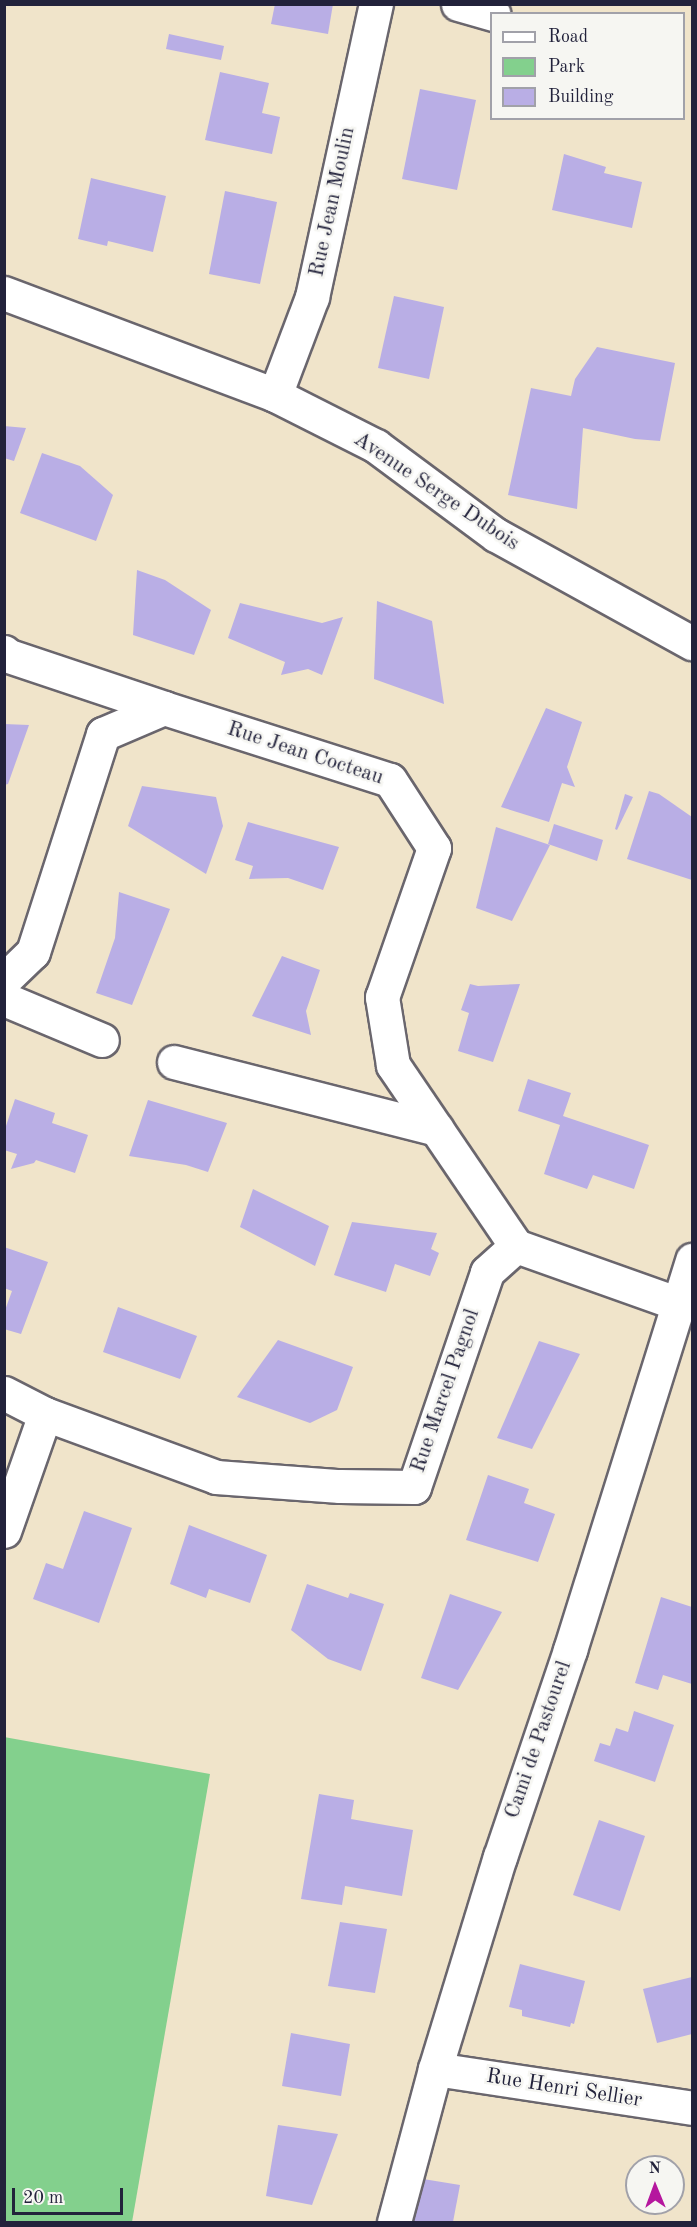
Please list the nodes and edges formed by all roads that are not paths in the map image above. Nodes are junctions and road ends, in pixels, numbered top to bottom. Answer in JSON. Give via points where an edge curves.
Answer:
{"nodes":[{"id":1,"x":376,"y":4,"type":"edge"},
{"id":2,"x":458,"y":4,"type":"edge"},
{"id":3,"x":490,"y":13,"type":"edge"},
{"id":4,"x":4,"y":293,"type":"edge"},
{"id":5,"x":275,"y":395,"type":"junction"},
{"id":6,"x":693,"y":643,"type":"edge"},
{"id":7,"x":4,"y":652,"type":"edge"},
{"id":8,"x":164,"y":708,"type":"junction"},
{"id":9,"x":4,"y":980,"type":"edge"},
{"id":10,"x":4,"y":999,"type":"edge"},
{"id":11,"x":102,"y":1040,"type":"dead end"},
{"id":12,"x":174,"y":1062,"type":"dead end"},
{"id":13,"x":436,"y":1129,"type":"junction"},
{"id":14,"x":516,"y":1246,"type":"junction"},
{"id":15,"x":693,"y":1260,"type":"edge"},
{"id":16,"x":679,"y":1304,"type":"junction"},
{"id":17,"x":4,"y":1393,"type":"edge"},
{"id":18,"x":45,"y":1414,"type":"junction"},
{"id":19,"x":4,"y":1531,"type":"edge"},
{"id":20,"x":435,"y":2069,"type":"junction"},
{"id":21,"x":693,"y":2109,"type":"edge"},
{"id":22,"x":394,"y":2223,"type":"edge"}],
"edges":[{"from":1,"to":5,"type":"street","name":"Rue Jean Moulin","via":[[312,297]]},
{"from":2,"to":3,"type":"street"},
{"from":4,"to":5,"type":"street","name":"Avenue Serge Dubois"},
{"from":5,"to":6,"type":"street","name":"Avenue Serge Dubois","via":[[376,446],[496,535]]},
{"from":7,"to":8,"type":"street","name":"Rue Jean Cocteau"},
{"from":8,"to":9,"type":"street","via":[[103,734],[33,952]]},
{"from":8,"to":13,"type":"street","name":"Rue Jean Cocteau","via":[[390,780],[434,848],[382,997],[393,1065]]},
{"from":10,"to":11,"type":"street"},
{"from":12,"to":13,"type":"street"},
{"from":13,"to":14,"type":"street","name":"Rue Jean Cocteau"},
{"from":14,"to":16,"type":"street"},
{"from":14,"to":18,"type":"street","name":"Rue Marcel Pagnol","via":[[487,1272],[414,1487],[216,1477]]},
{"from":15,"to":16,"type":"street","name":"Cami de Pastourel"},
{"from":16,"to":20,"type":"street","name":"Cami de Pastourel"},
{"from":17,"to":18,"type":"street","name":"Rue Marcel Pagnol"},
{"from":18,"to":19,"type":"street"},
{"from":20,"to":21,"type":"street","name":"Rue Henri Sellier"},
{"from":20,"to":22,"type":"street","name":"Cami de Pastourel"}]}
